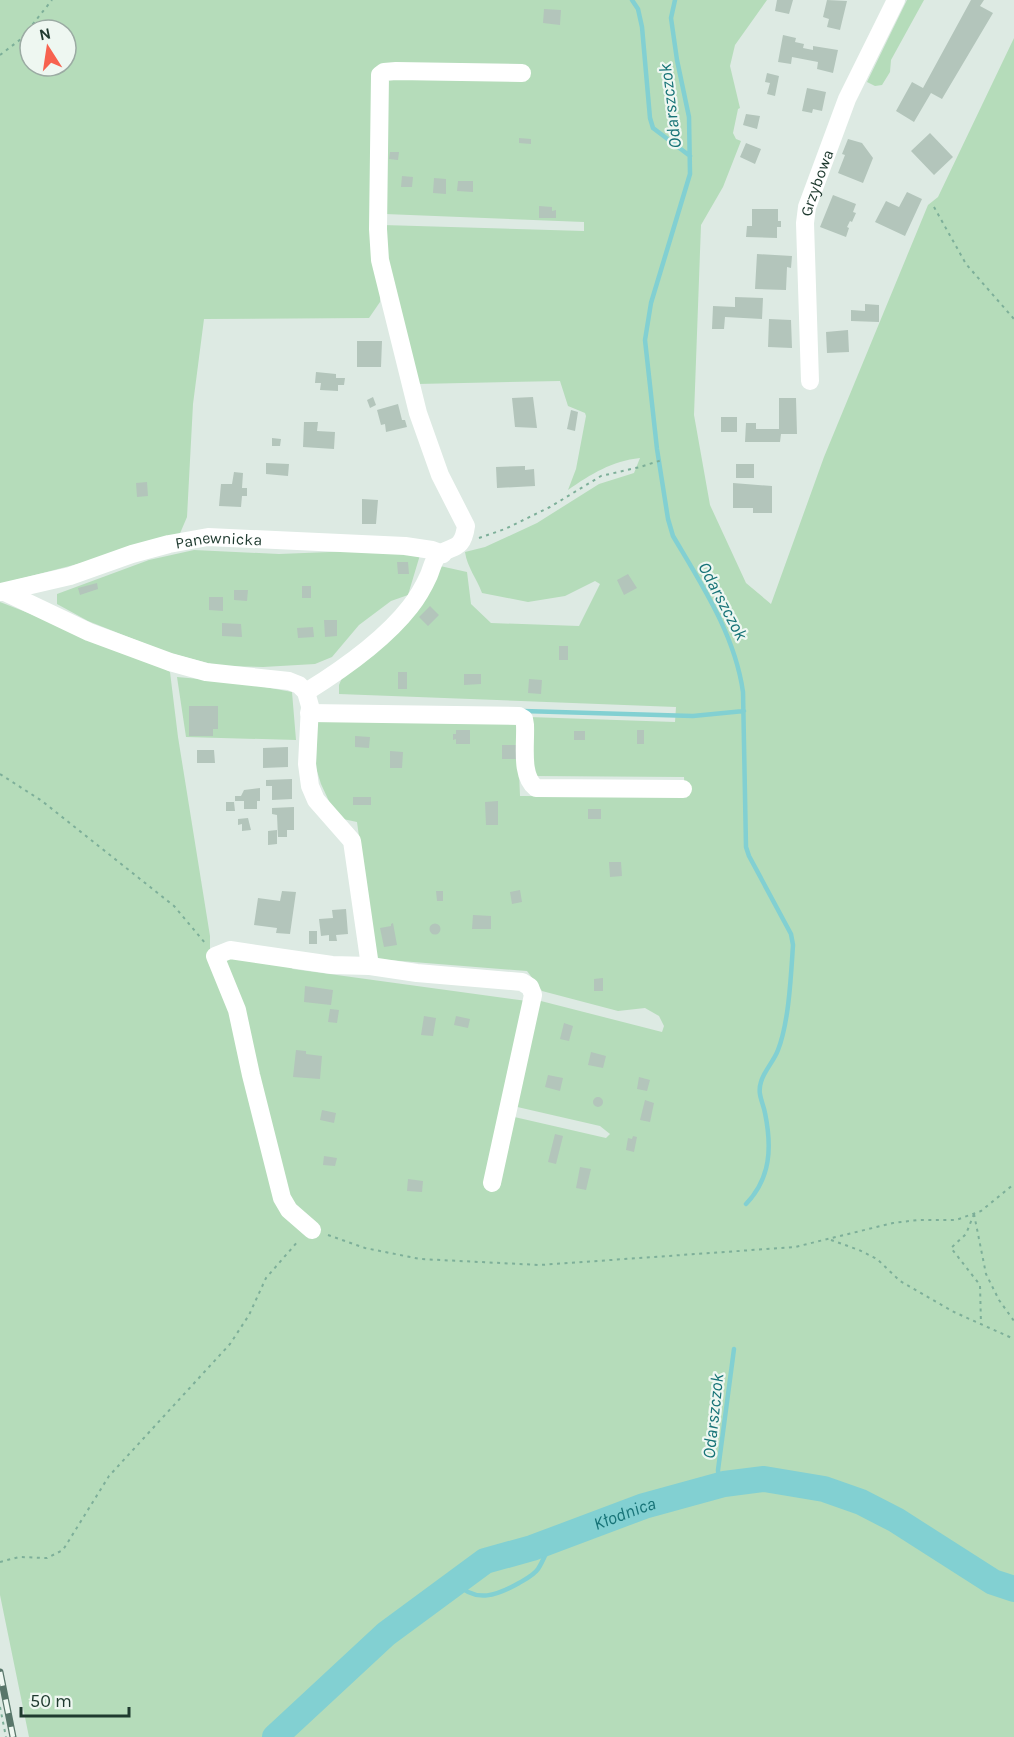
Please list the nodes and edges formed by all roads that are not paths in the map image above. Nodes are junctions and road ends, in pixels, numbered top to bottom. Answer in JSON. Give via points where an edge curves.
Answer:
{"nodes":[{"id":1,"x":896,"y":0,"type":"edge"},
{"id":2,"x":522,"y":73,"type":"dead end"},
{"id":3,"x":810,"y":381,"type":"dead end"},
{"id":4,"x":443,"y":554,"type":"junction"},
{"id":5,"x":2,"y":592,"type":"edge"},
{"id":6,"x":306,"y":692,"type":"junction"},
{"id":7,"x":309,"y":713,"type":"junction"},
{"id":8,"x":683,"y":789,"type":"dead end"},
{"id":9,"x":370,"y":966,"type":"junction"},
{"id":10,"x":492,"y":1182,"type":"dead end"},
{"id":11,"x":312,"y":1230,"type":"road end"}],
"edges":[{"from":1,"to":3,"type":"street","name":"Grzybowa","via":[[847,99],[807,207]]},
{"from":2,"to":4,"type":"street","via":[[396,71],[380,75],[380,260],[418,413],[440,475],[465,526],[460,544]]},
{"from":4,"to":5,"type":"street","name":"Panewnicka","via":[[405,546],[208,537],[169,544],[70,576]]},
{"from":4,"to":6,"type":"street","via":[[437,558],[410,608],[350,662]]},
{"from":5,"to":6,"type":"street","via":[[89,632],[170,662],[206,672],[289,681]]},
{"from":6,"to":7,"type":"street"},
{"from":7,"to":8,"type":"street","via":[[519,716],[525,725],[526,775],[536,788]]},
{"from":7,"to":9,"type":"street","via":[[310,786],[316,800],[352,841]]},
{"from":9,"to":10,"type":"street","via":[[522,982],[530,987],[533,995]]},
{"from":9,"to":11,"type":"street","via":[[222,953],[282,1198],[289,1210]]}]}
